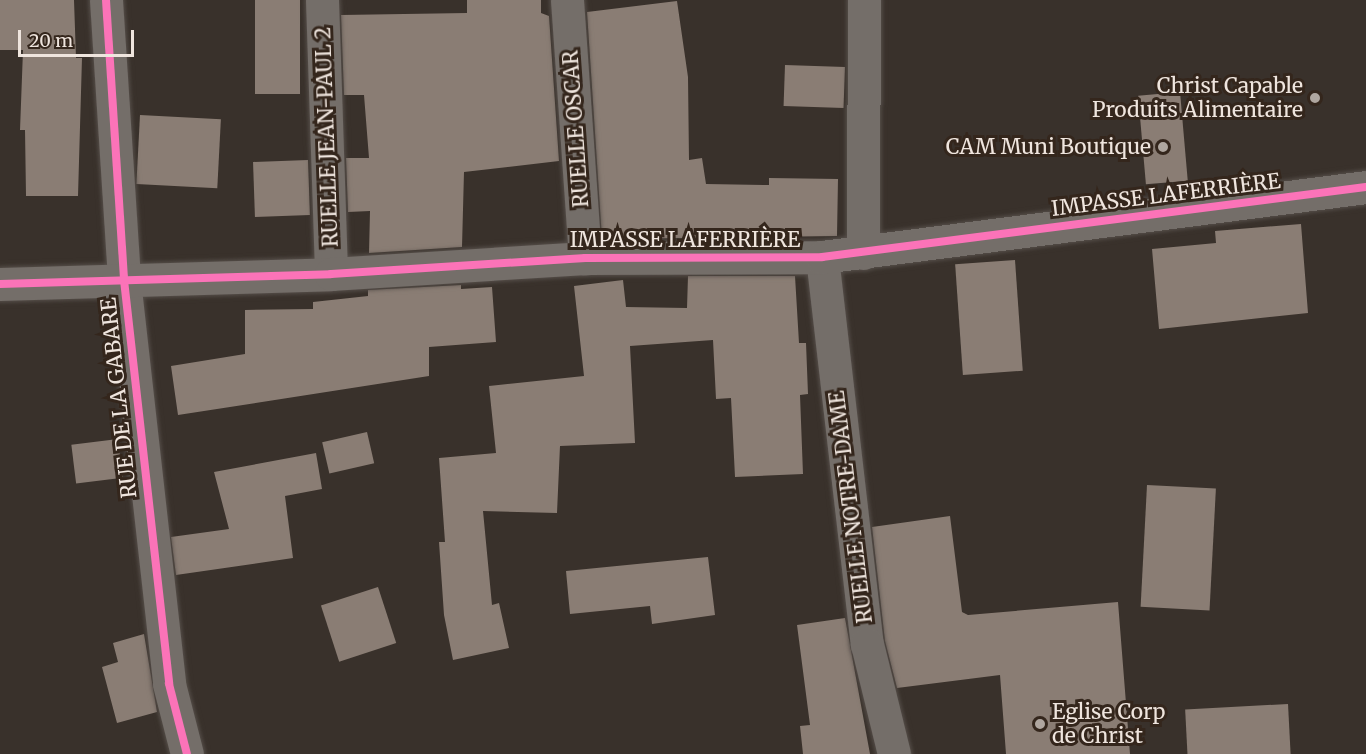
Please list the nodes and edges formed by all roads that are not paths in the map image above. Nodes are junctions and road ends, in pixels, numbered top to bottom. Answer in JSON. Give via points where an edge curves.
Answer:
{"nodes":[{"id":1,"x":106,"y":0,"type":"edge"},
{"id":2,"x":322,"y":0,"type":"edge"},
{"id":3,"x":567,"y":0,"type":"edge"},
{"id":4,"x":864,"y":0,"type":"edge"},
{"id":5,"x":1366,"y":187,"type":"edge"},
{"id":6,"x":863,"y":253,"type":"junction"},
{"id":7,"x":822,"y":257,"type":"junction"},
{"id":8,"x":585,"y":258,"type":"junction"},
{"id":9,"x":331,"y":274,"type":"junction"},
{"id":10,"x":124,"y":280,"type":"junction"},
{"id":11,"x":0,"y":284,"type":"edge"},
{"id":12,"x":186,"y":754,"type":"edge"},
{"id":13,"x":894,"y":754,"type":"edge"}],
"edges":[{"from":1,"to":10,"type":"street","name":"RUE DE LA GABARE"},
{"from":2,"to":9,"type":"street","name":"RUELLE JEAN-PAUL 2"},
{"from":3,"to":8,"type":"street","name":"RUELLE OSCAR"},
{"from":4,"to":6,"type":"street"},
{"from":5,"to":6,"type":"street","name":"IMPASSE LAFERRIÈRE"},
{"from":6,"to":7,"type":"street","name":"IMPASSE LAFERRIÈRE"},
{"from":7,"to":8,"type":"street","name":"IMPASSE LAFERRIÈRE"},
{"from":7,"to":13,"type":"street","name":"RUELLE NOTRE-DAME","via":[[867,644]]},
{"from":8,"to":9,"type":"street","name":"IMPASSE LAFERRIÈRE"},
{"from":9,"to":10,"type":"street","name":"IMPASSE LAFERRIÈRE"},
{"from":10,"to":11,"type":"street","name":"IMPASSE LAFERRIÈRE"},
{"from":10,"to":12,"type":"street","name":"RUE DE LA GABARE","via":[[169,684]]}]}
